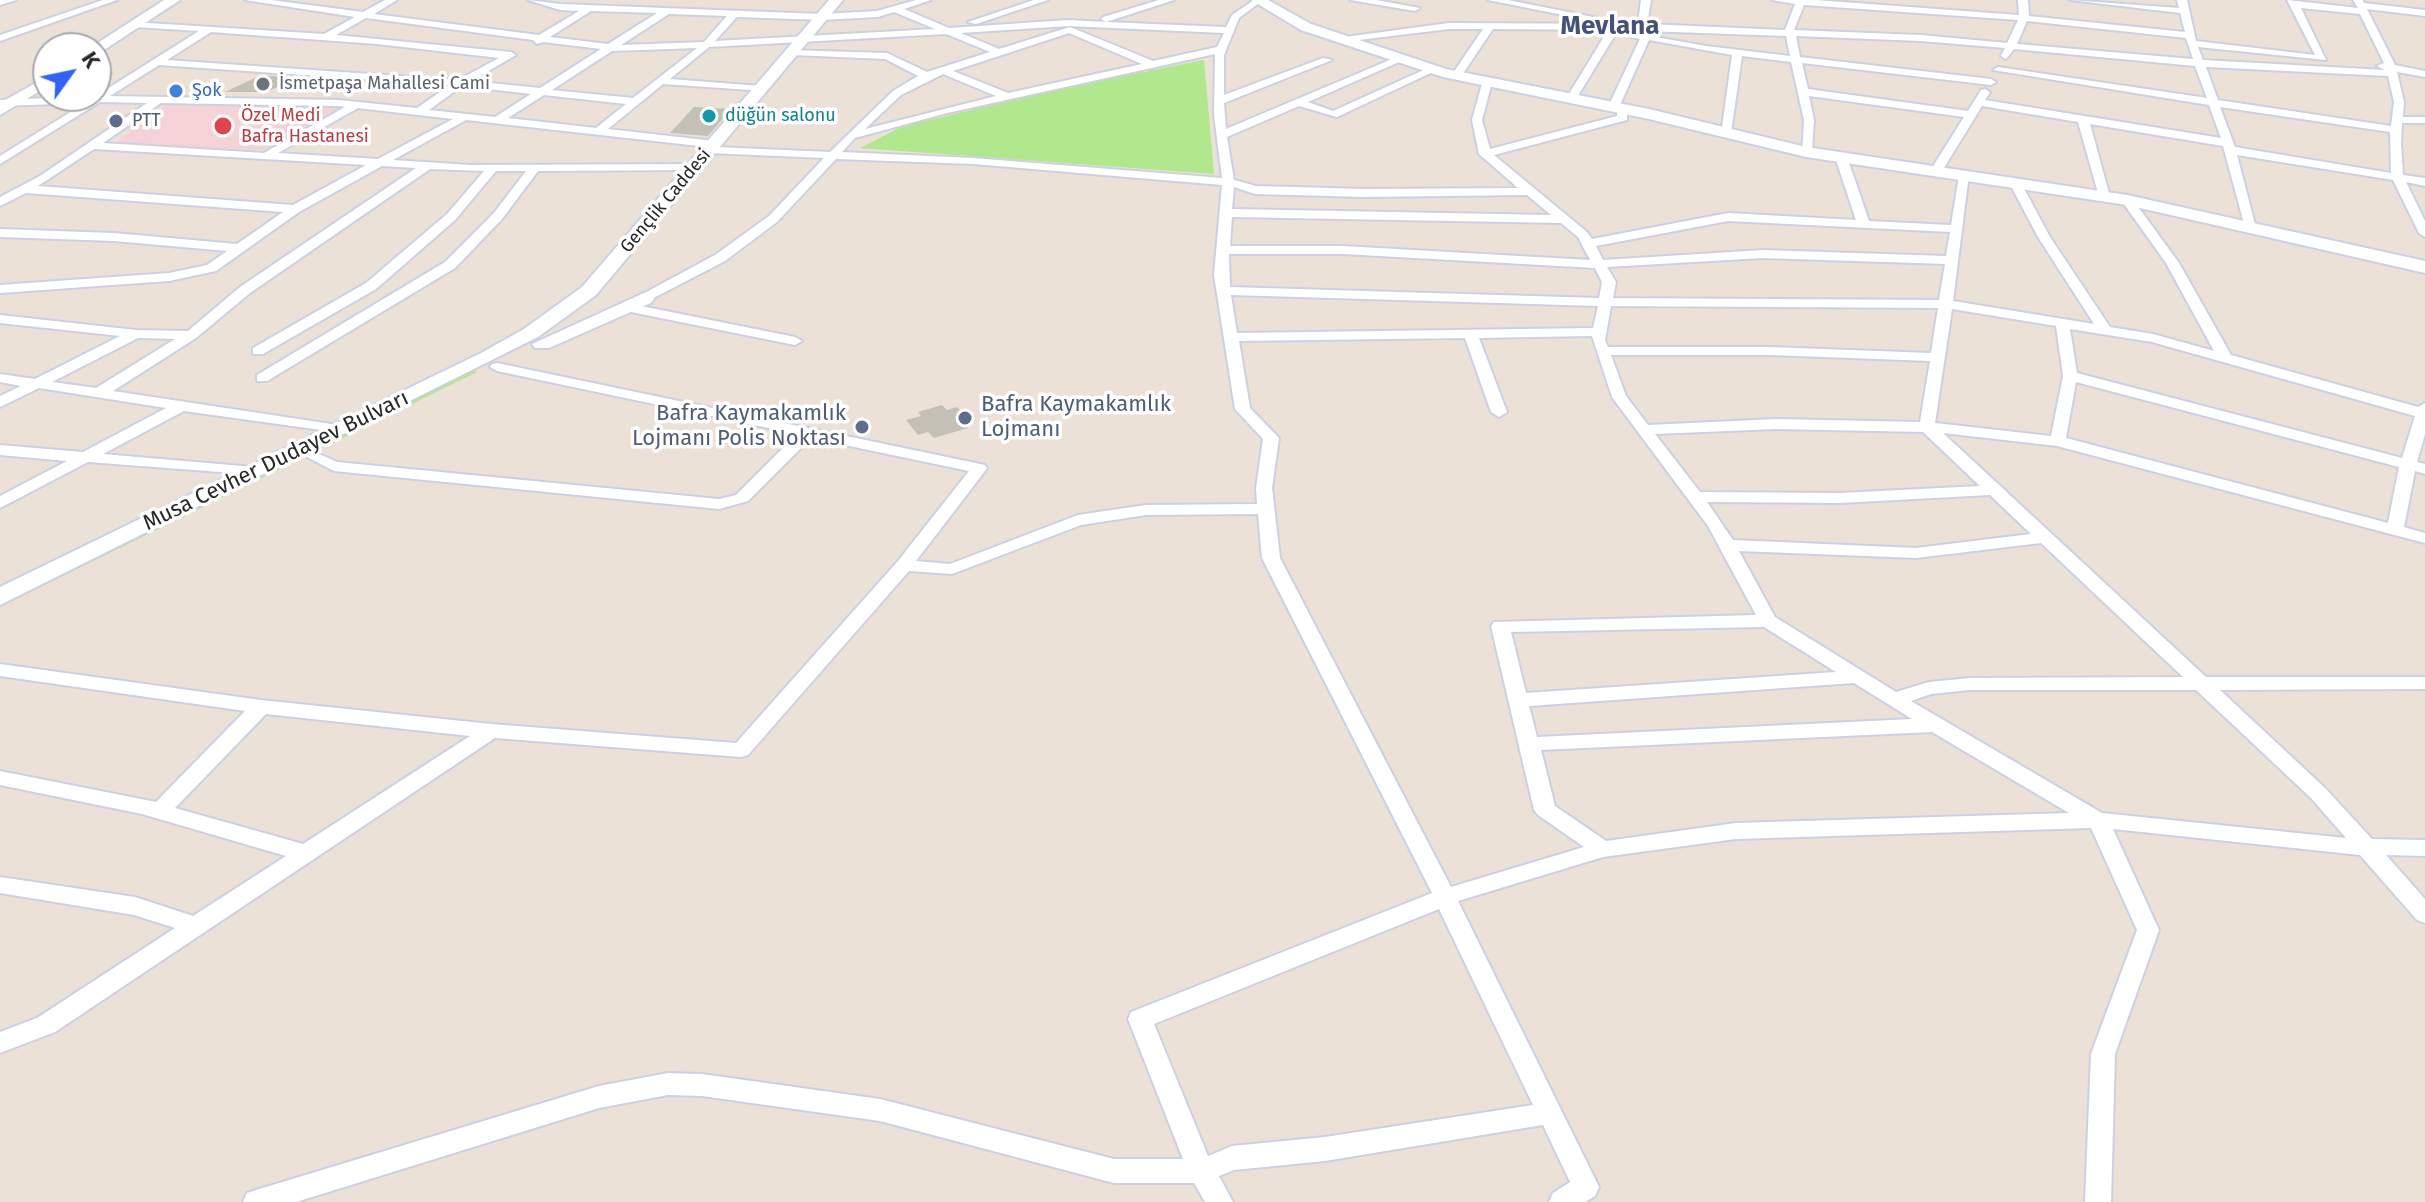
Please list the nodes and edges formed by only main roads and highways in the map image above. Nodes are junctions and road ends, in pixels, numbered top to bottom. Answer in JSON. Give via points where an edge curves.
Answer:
{"nodes":[{"id":1,"x":157,"y":0,"type":"edge"},
{"id":2,"x":173,"y":0,"type":"edge"},
{"id":3,"x":836,"y":0,"type":"edge"},
{"id":4,"x":1259,"y":0,"type":"edge"},
{"id":5,"x":106,"y":32,"type":"edge"},
{"id":6,"x":112,"y":39,"type":"edge"},
{"id":7,"x":32,"y":80,"type":"edge"},
{"id":8,"x":32,"y":87,"type":"edge"},
{"id":9,"x":4,"y":99,"type":"edge"},
{"id":10,"x":2425,"y":267,"type":"edge"},
{"id":11,"x":589,"y":291,"type":"junction"},
{"id":12,"x":635,"y":303,"type":"junction"},
{"id":13,"x":577,"y":316,"type":"junction"},
{"id":14,"x":549,"y":320,"type":"junction"},
{"id":15,"x":542,"y":344,"type":"junction"},
{"id":16,"x":0,"y":597,"type":"edge"},
{"id":17,"x":0,"y":614,"type":"edge"}],
"edges":[{"from":1,"to":5,"type":"main road"},
{"from":2,"to":6,"type":"main road"},
{"from":3,"to":11,"type":"main road","name":"Gençlik Caddesi"},
{"from":4,"to":10,"type":"main road","via":[[1306,27],[1456,76],[1806,152],[2127,200]]},
{"from":7,"to":9,"type":"main road"},
{"from":8,"to":9,"type":"main road"},
{"from":11,"to":12,"type":"main road","via":[[601,301]]},
{"from":11,"to":13,"type":"main road","name":"Musa Cevher Dudayev Bulvarı"},
{"from":11,"to":14,"type":"main road","name":"Musa Cevher Dudayev Bulvarı"},
{"from":12,"to":13,"type":"main road","name":"Musa Cevher Dudayev Bulvarı"},
{"from":12,"to":15,"type":"main road","name":"Musa Cevher Dudayev Bulvarı"},
{"from":13,"to":14,"type":"main road","name":"Musa Cevher Dudayev Bulvarı"},
{"from":13,"to":15,"type":"main road","name":"Musa Cevher Dudayev Bulvarı"},
{"from":14,"to":16,"type":"main road","name":"Musa Cevher Dudayev Bulvarı","via":[[488,357]]},
{"from":15,"to":17,"type":"main road","name":"Musa Cevher Dudayev Bulvarı"}]}
